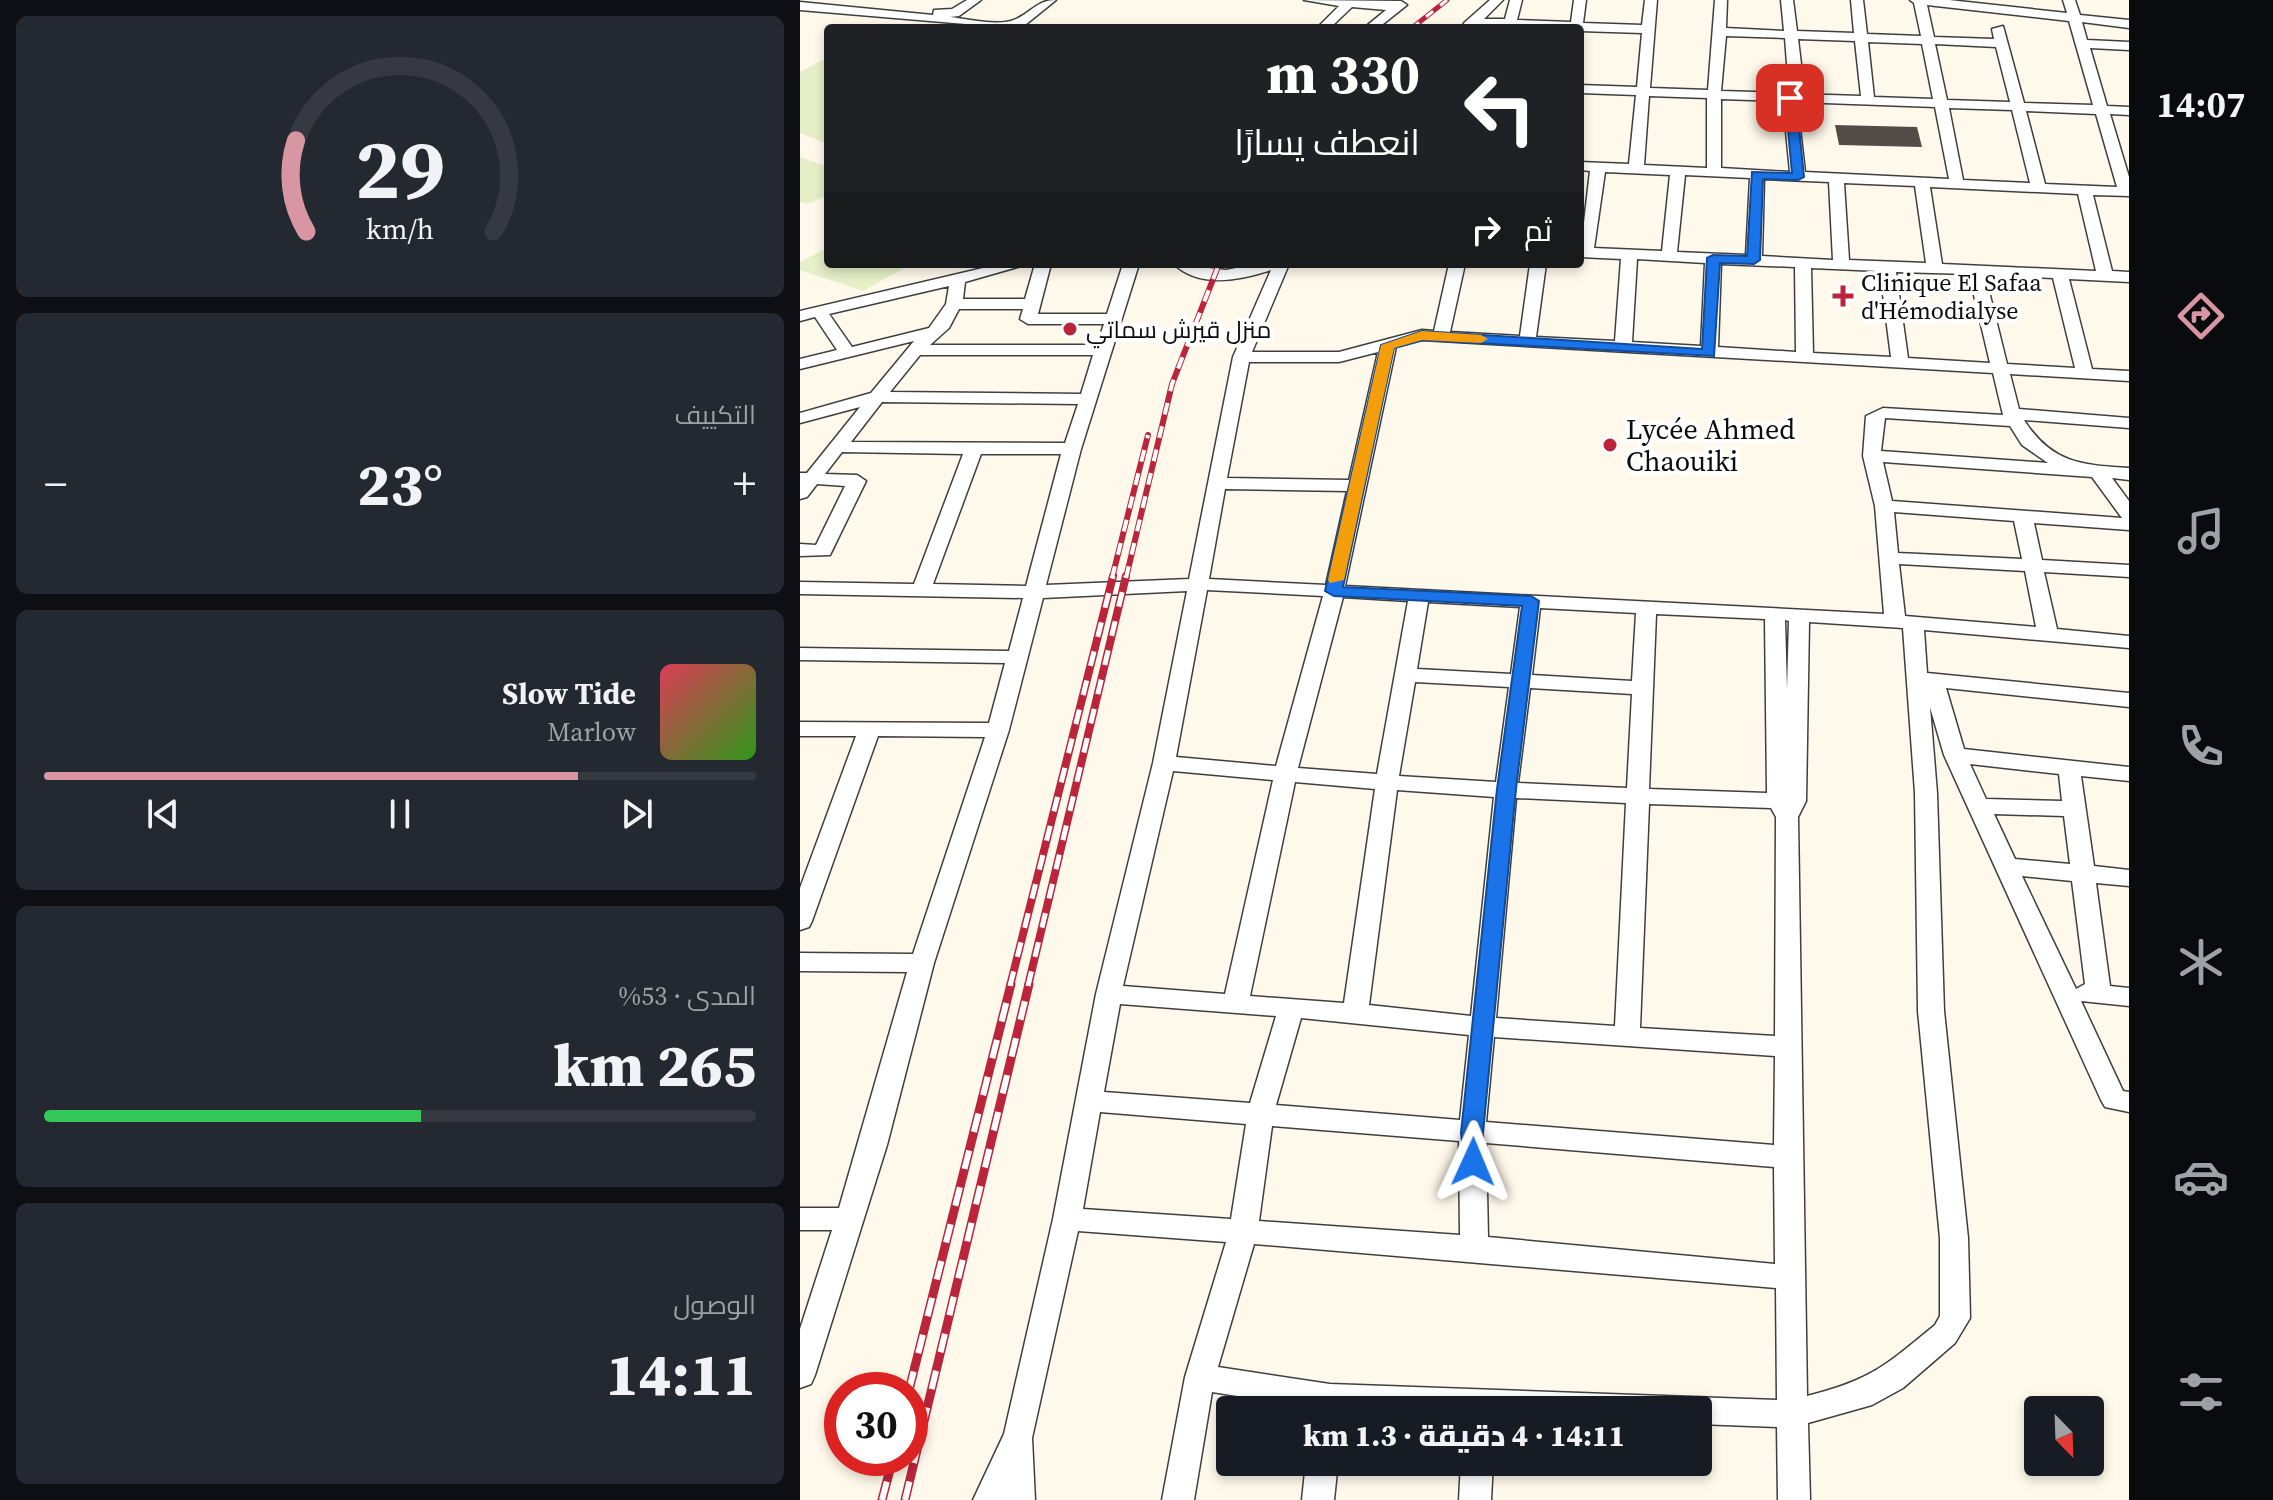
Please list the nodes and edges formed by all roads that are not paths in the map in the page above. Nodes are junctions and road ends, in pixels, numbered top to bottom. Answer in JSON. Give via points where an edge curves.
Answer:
{"nodes":[{"id":1,"x":822,"y":0,"type":"edge"},
{"id":2,"x":911,"y":0,"type":"edge"},
{"id":3,"x":975,"y":0,"type":"edge"},
{"id":4,"x":1050,"y":0,"type":"edge"},
{"id":5,"x":1310,"y":0,"type":"edge"},
{"id":6,"x":1497,"y":0,"type":"edge"},
{"id":7,"x":1516,"y":0,"type":"edge"},
{"id":8,"x":1580,"y":0,"type":"edge"},
{"id":9,"x":1651,"y":0,"type":"edge"},
{"id":10,"x":1721,"y":0,"type":"edge"},
{"id":11,"x":1787,"y":0,"type":"edge"},
{"id":12,"x":1857,"y":0,"type":"edge"},
{"id":13,"x":1918,"y":0,"type":"edge"},
{"id":14,"x":2069,"y":0,"type":"edge"},
{"id":15,"x":1350,"y":2,"type":"edge"},
{"id":16,"x":876,"y":3,"type":"edge"},
{"id":17,"x":1402,"y":4,"type":"edge"},
{"id":18,"x":800,"y":6,"type":"edge"},
{"id":19,"x":1994,"y":8,"type":"junction"},
{"id":20,"x":894,"y":12,"type":"junction"},
{"id":21,"x":2074,"y":17,"type":"junction"},
{"id":22,"x":990,"y":24,"type":"edge"},
{"id":23,"x":1014,"y":24,"type":"edge"},
{"id":24,"x":1327,"y":24,"type":"edge"},
{"id":25,"x":1375,"y":24,"type":"edge"},
{"id":26,"x":1471,"y":24,"type":"edge"},
{"id":27,"x":1510,"y":24,"type":"edge"},
{"id":28,"x":1576,"y":24,"type":"edge"},
{"id":29,"x":2129,"y":24,"type":"edge"},
{"id":30,"x":1584,"y":27,"type":"edge"},
{"id":31,"x":1648,"y":29,"type":"junction"},
{"id":32,"x":1720,"y":32,"type":"junction"},
{"id":33,"x":1788,"y":35,"type":"junction"},
{"id":34,"x":1859,"y":38,"type":"junction"},
{"id":35,"x":1930,"y":40,"type":"junction"},
{"id":36,"x":2001,"y":43,"type":"junction"},
{"id":37,"x":2082,"y":44,"type":"junction"},
{"id":38,"x":2129,"y":46,"type":"edge"},
{"id":39,"x":1584,"y":89,"type":"edge"},
{"id":40,"x":1645,"y":92,"type":"junction"},
{"id":41,"x":1714,"y":94,"type":"junction"},
{"id":42,"x":1790,"y":98,"type":"junction"},
{"id":43,"x":1868,"y":101,"type":"junction"},
{"id":44,"x":1942,"y":104,"type":"junction"},
{"id":45,"x":2020,"y":107,"type":"junction"},
{"id":46,"x":2104,"y":110,"type":"junction"},
{"id":47,"x":2129,"y":111,"type":"edge"},
{"id":48,"x":1584,"y":166,"type":"edge"},
{"id":49,"x":1598,"y":167,"type":"junction"},
{"id":50,"x":1636,"y":169,"type":"junction"},
{"id":51,"x":1678,"y":171,"type":"junction"},
{"id":52,"x":1714,"y":173,"type":"junction"},
{"id":53,"x":1757,"y":175,"type":"junction"},
{"id":54,"x":1798,"y":177,"type":"junction"},
{"id":55,"x":1836,"y":178,"type":"junction"},
{"id":56,"x":1922,"y":182,"type":"junction"},
{"id":57,"x":1957,"y":184,"type":"junction"},
{"id":58,"x":2039,"y":188,"type":"junction"},
{"id":59,"x":2084,"y":190,"type":"junction"},
{"id":60,"x":2128,"y":192,"type":"edge"},
{"id":61,"x":1584,"y":246,"type":"edge"},
{"id":62,"x":1584,"y":252,"type":"edge"},
{"id":63,"x":1629,"y":254,"type":"junction"},
{"id":64,"x":1669,"y":256,"type":"junction"},
{"id":65,"x":1713,"y":258,"type":"junction"},
{"id":66,"x":1754,"y":260,"type":"junction"},
{"id":67,"x":1803,"y":263,"type":"junction"},
{"id":68,"x":1841,"y":265,"type":"junction"},
{"id":69,"x":1887,"y":267,"type":"junction"},
{"id":70,"x":1002,"y":268,"type":"edge"},
{"id":71,"x":1042,"y":268,"type":"edge"},
{"id":72,"x":1130,"y":268,"type":"edge"},
{"id":73,"x":1193,"y":268,"type":"edge"},
{"id":74,"x":1258,"y":268,"type":"edge"},
{"id":75,"x":1279,"y":268,"type":"edge"},
{"id":76,"x":1456,"y":268,"type":"edge"},
{"id":77,"x":1537,"y":268,"type":"edge"},
{"id":78,"x":1935,"y":268,"type":"junction"},
{"id":79,"x":1976,"y":270,"type":"junction"},
{"id":80,"x":2060,"y":274,"type":"junction"},
{"id":81,"x":2105,"y":276,"type":"junction"},
{"id":82,"x":2129,"y":277,"type":"edge"},
{"id":83,"x":958,"y":278,"type":"junction"},
{"id":84,"x":954,"y":304,"type":"junction"},
{"id":85,"x":819,"y":311,"type":"junction"},
{"id":86,"x":1030,"y":312,"type":"junction"},
{"id":87,"x":800,"y":316,"type":"edge"},
{"id":88,"x":1116,"y":319,"type":"junction"},
{"id":89,"x":935,"y":332,"type":"junction"},
{"id":90,"x":1441,"y":337,"type":"junction"},
{"id":91,"x":1527,"y":342,"type":"junction"},
{"id":92,"x":1388,"y":345,"type":"junction"},
{"id":93,"x":1623,"y":349,"type":"junction"},
{"id":94,"x":915,"y":350,"type":"junction"},
{"id":95,"x":1105,"y":350,"type":"junction"},
{"id":96,"x":1014,"y":351,"type":"junction"},
{"id":97,"x":847,"y":352,"type":"junction"},
{"id":98,"x":1709,"y":353,"type":"junction"},
{"id":99,"x":1241,"y":357,"type":"junction"},
{"id":100,"x":1805,"y":358,"type":"junction"},
{"id":101,"x":800,"y":364,"type":"edge"},
{"id":102,"x":1900,"y":364,"type":"junction"},
{"id":103,"x":1999,"y":369,"type":"junction"},
{"id":104,"x":2085,"y":373,"type":"junction"},
{"id":105,"x":2129,"y":376,"type":"edge"},
{"id":106,"x":876,"y":397,"type":"junction"},
{"id":107,"x":1088,"y":399,"type":"junction"},
{"id":108,"x":800,"y":418,"type":"edge"},
{"id":109,"x":2013,"y":418,"type":"junction"},
{"id":110,"x":2129,"y":423,"type":"edge"},
{"id":111,"x":838,"y":447,"type":"junction"},
{"id":112,"x":974,"y":448,"type":"junction"},
{"id":113,"x":1072,"y":449,"type":"junction"},
{"id":114,"x":1872,"y":456,"type":"junction"},
{"id":115,"x":2069,"y":469,"type":"junction"},
{"id":116,"x":2098,"y":472,"type":"junction"},
{"id":117,"x":2129,"y":474,"type":"edge"},
{"id":118,"x":804,"y":483,"type":"edge"},
{"id":119,"x":1217,"y":483,"type":"junction"},
{"id":120,"x":1357,"y":486,"type":"junction"},
{"id":121,"x":1884,"y":506,"type":"junction"},
{"id":122,"x":2129,"y":514,"type":"edge"},
{"id":123,"x":2023,"y":518,"type":"junction"},
{"id":124,"x":2129,"y":524,"type":"edge"},
{"id":125,"x":800,"y":550,"type":"edge"},
{"id":126,"x":1889,"y":558,"type":"junction"},
{"id":127,"x":2031,"y":566,"type":"junction"},
{"id":128,"x":2129,"y":571,"type":"edge"},
{"id":129,"x":1199,"y":584,"type":"junction"},
{"id":130,"x":800,"y":588,"type":"edge"},
{"id":131,"x":921,"y":591,"type":"junction"},
{"id":132,"x":1334,"y":591,"type":"junction"},
{"id":133,"x":1034,"y":592,"type":"junction"},
{"id":134,"x":1419,"y":596,"type":"junction"},
{"id":135,"x":1531,"y":601,"type":"junction"},
{"id":136,"x":1646,"y":607,"type":"junction"},
{"id":137,"x":1775,"y":614,"type":"junction"},
{"id":138,"x":1799,"y":615,"type":"junction"},
{"id":139,"x":1904,"y":622,"type":"junction"},
{"id":140,"x":2048,"y":635,"type":"junction"},
{"id":141,"x":2129,"y":642,"type":"edge"},
{"id":142,"x":800,"y":654,"type":"edge"},
{"id":143,"x":1018,"y":657,"type":"junction"},
{"id":144,"x":1405,"y":675,"type":"junction"},
{"id":145,"x":1925,"y":680,"type":"junction"},
{"id":146,"x":1520,"y":682,"type":"junction"},
{"id":147,"x":1642,"y":688,"type":"junction"},
{"id":148,"x":1787,"y":697,"type":"junction"},
{"id":149,"x":2129,"y":700,"type":"edge"},
{"id":150,"x":800,"y":729,"type":"edge"},
{"id":151,"x":869,"y":730,"type":"junction"},
{"id":152,"x":998,"y":730,"type":"junction"},
{"id":153,"x":1955,"y":755,"type":"junction"},
{"id":154,"x":1164,"y":763,"type":"junction"},
{"id":155,"x":2069,"y":767,"type":"junction"},
{"id":156,"x":2129,"y":774,"type":"edge"},
{"id":157,"x":1285,"y":775,"type":"junction"},
{"id":158,"x":1387,"y":782,"type":"junction"},
{"id":159,"x":1506,"y":789,"type":"junction"},
{"id":160,"x":1637,"y":798,"type":"junction"},
{"id":161,"x":1787,"y":806,"type":"junction"},
{"id":162,"x":1979,"y":806,"type":"junction"},
{"id":163,"x":2073,"y":809,"type":"junction"},
{"id":164,"x":2006,"y":866,"type":"junction"},
{"id":165,"x":810,"y":867,"type":"edge"},
{"id":166,"x":2080,"y":873,"type":"junction"},
{"id":167,"x":2129,"y":878,"type":"edge"},
{"id":168,"x":800,"y":921,"type":"edge"},
{"id":169,"x":800,"y":962,"type":"edge"},
{"id":170,"x":922,"y":963,"type":"junction"},
{"id":171,"x":2064,"y":991,"type":"junction"},
{"id":172,"x":1109,"y":994,"type":"junction"},
{"id":173,"x":2099,"y":995,"type":"junction"},
{"id":174,"x":2129,"y":997,"type":"edge"},
{"id":175,"x":1236,"y":1003,"type":"junction"},
{"id":176,"x":1291,"y":1008,"type":"junction"},
{"id":177,"x":1355,"y":1013,"type":"junction"},
{"id":178,"x":1483,"y":1027,"type":"junction"},
{"id":179,"x":1627,"y":1037,"type":"junction"},
{"id":180,"x":1789,"y":1047,"type":"junction"},
{"id":181,"x":1091,"y":1101,"type":"junction"},
{"id":182,"x":2129,"y":1102,"type":"edge"},
{"id":183,"x":1261,"y":1113,"type":"junction"},
{"id":184,"x":1472,"y":1133,"type":"junction"},
{"id":185,"x":1788,"y":1157,"type":"junction"},
{"id":186,"x":800,"y":1219,"type":"edge"},
{"id":187,"x":849,"y":1219,"type":"junction"},
{"id":188,"x":1067,"y":1219,"type":"junction"},
{"id":189,"x":1243,"y":1233,"type":"junction"},
{"id":190,"x":1474,"y":1248,"type":"junction"},
{"id":191,"x":1790,"y":1277,"type":"junction"},
{"id":192,"x":800,"y":1375,"type":"edge"},
{"id":193,"x":1200,"y":1377,"type":"junction"},
{"id":194,"x":1291,"y":1396,"type":"edge"},
{"id":195,"x":1712,"y":1411,"type":"edge"},
{"id":196,"x":1792,"y":1414,"type":"junction"},
{"id":197,"x":1019,"y":1434,"type":"junction"},
{"id":198,"x":1321,"y":1476,"type":"edge"},
{"id":199,"x":1476,"y":1476,"type":"edge"},
{"id":200,"x":989,"y":1500,"type":"edge"},
{"id":201,"x":1019,"y":1500,"type":"edge"},
{"id":202,"x":1178,"y":1500,"type":"edge"},
{"id":203,"x":1318,"y":1500,"type":"edge"},
{"id":204,"x":1475,"y":1500,"type":"edge"},
{"id":205,"x":1794,"y":1500,"type":"edge"}],
"edges":[{"from":1,"to":16,"type":"street"},
{"from":2,"to":20,"type":"street"},
{"from":3,"to":20,"type":"street","via":[[950,14]]},
{"from":4,"to":23,"type":"street"},
{"from":5,"to":15,"type":"street"},
{"from":6,"to":26,"type":"street"},
{"from":7,"to":27,"type":"street"},
{"from":8,"to":28,"type":"street"},
{"from":9,"to":31,"type":"street"},
{"from":10,"to":32,"type":"street"},
{"from":11,"to":33,"type":"street"},
{"from":12,"to":34,"type":"street"},
{"from":13,"to":19,"type":"street"},
{"from":13,"to":35,"type":"street"},
{"from":14,"to":21,"type":"street"},
{"from":15,"to":17,"type":"street"},
{"from":15,"to":24,"type":"street"},
{"from":16,"to":20,"type":"street"},
{"from":17,"to":25,"type":"street"},
{"from":18,"to":20,"type":"street"},
{"from":19,"to":21,"type":"street"},
{"from":19,"to":36,"type":"street"},
{"from":20,"to":22,"type":"street"},
{"from":21,"to":29,"type":"street"},
{"from":21,"to":37,"type":"street"},
{"from":30,"to":31,"type":"street"},
{"from":31,"to":40,"type":"street"},
{"from":32,"to":33,"type":"street"},
{"from":32,"to":41,"type":"street"},
{"from":33,"to":34,"type":"street"},
{"from":33,"to":42,"type":"street","via":[[1794,64]]},
{"from":34,"to":35,"type":"street"},
{"from":34,"to":43,"type":"street"},
{"from":35,"to":36,"type":"street"},
{"from":35,"to":44,"type":"street"},
{"from":36,"to":45,"type":"street"},
{"from":37,"to":38,"type":"street"},
{"from":37,"to":46,"type":"street"},
{"from":39,"to":40,"type":"street"},
{"from":40,"to":41,"type":"street"},
{"from":40,"to":50,"type":"street"},
{"from":41,"to":42,"type":"street"},
{"from":41,"to":52,"type":"street"},
{"from":42,"to":43,"type":"street"},
{"from":42,"to":54,"type":"street"},
{"from":43,"to":44,"type":"street"},
{"from":44,"to":45,"type":"street"},
{"from":44,"to":57,"type":"street"},
{"from":45,"to":46,"type":"street"},
{"from":45,"to":58,"type":"street"},
{"from":46,"to":47,"type":"street"},
{"from":46,"to":60,"type":"street"},
{"from":48,"to":49,"type":"street"},
{"from":49,"to":50,"type":"street"},
{"from":49,"to":61,"type":"street"},
{"from":50,"to":51,"type":"street"},
{"from":51,"to":52,"type":"street"},
{"from":51,"to":64,"type":"street"},
{"from":52,"to":53,"type":"street"},
{"from":53,"to":54,"type":"street"},
{"from":53,"to":66,"type":"street"},
{"from":54,"to":55,"type":"street"},
{"from":55,"to":56,"type":"street"},
{"from":55,"to":68,"type":"street"},
{"from":56,"to":57,"type":"street"},
{"from":56,"to":78,"type":"street"},
{"from":57,"to":58,"type":"street"},
{"from":58,"to":59,"type":"street"},
{"from":59,"to":60,"type":"street"},
{"from":59,"to":81,"type":"street"},
{"from":62,"to":63,"type":"street"},
{"from":63,"to":64,"type":"street"},
{"from":63,"to":93,"type":"street"},
{"from":64,"to":65,"type":"street"},
{"from":65,"to":66,"type":"street"},
{"from":65,"to":98,"type":"street"},
{"from":66,"to":67,"type":"street"},
{"from":67,"to":68,"type":"street"},
{"from":67,"to":100,"type":"street"},
{"from":68,"to":69,"type":"street"},
{"from":69,"to":78,"type":"street"},
{"from":69,"to":102,"type":"street"},
{"from":70,"to":83,"type":"street"},
{"from":71,"to":86,"type":"street"},
{"from":72,"to":88,"type":"street"},
{"from":73,"to":74,"type":"street","via":[[1212,275]]},
{"from":75,"to":99,"type":"street"},
{"from":76,"to":90,"type":"street"},
{"from":77,"to":91,"type":"street"},
{"from":78,"to":79,"type":"street"},
{"from":79,"to":80,"type":"street"},
{"from":79,"to":103,"type":"street"},
{"from":80,"to":81,"type":"street"},
{"from":80,"to":104,"type":"street"},
{"from":81,"to":82,"type":"street"},
{"from":83,"to":84,"type":"street"},
{"from":83,"to":85,"type":"street"},
{"from":84,"to":86,"type":"street"},
{"from":84,"to":89,"type":"street"},
{"from":85,"to":87,"type":"street"},
{"from":85,"to":97,"type":"street"},
{"from":86,"to":88,"type":"street"},
{"from":86,"to":96,"type":"street"},
{"from":88,"to":95,"type":"street"},
{"from":89,"to":94,"type":"street"},
{"from":89,"to":97,"type":"street"},
{"from":90,"to":91,"type":"street"},
{"from":90,"to":92,"type":"street","via":[[1413,336]]},
{"from":91,"to":93,"type":"street"},
{"from":92,"to":99,"type":"street","via":[[1339,357]]},
{"from":92,"to":120,"type":"street"},
{"from":93,"to":98,"type":"street"},
{"from":94,"to":96,"type":"street"},
{"from":94,"to":106,"type":"street"},
{"from":95,"to":96,"type":"street"},
{"from":95,"to":107,"type":"street"},
{"from":97,"to":101,"type":"street"},
{"from":98,"to":100,"type":"street"},
{"from":99,"to":119,"type":"street"},
{"from":100,"to":102,"type":"street"},
{"from":102,"to":103,"type":"street"},
{"from":103,"to":104,"type":"street"},
{"from":103,"to":109,"type":"street"},
{"from":104,"to":105,"type":"street"},
{"from":106,"to":107,"type":"street"},
{"from":106,"to":108,"type":"street"},
{"from":106,"to":111,"type":"street"},
{"from":107,"to":113,"type":"street"},
{"from":109,"to":110,"type":"street"},
{"from":109,"to":114,"type":"street","via":[[1876,414]]},
{"from":109,"to":115,"type":"street","via":[[2028,441]]},
{"from":111,"to":112,"type":"street"},
{"from":111,"to":118,"type":"street"},
{"from":112,"to":113,"type":"street"},
{"from":112,"to":131,"type":"street"},
{"from":113,"to":133,"type":"street"},
{"from":114,"to":115,"type":"street"},
{"from":114,"to":121,"type":"street"},
{"from":115,"to":116,"type":"street"},
{"from":116,"to":117,"type":"street"},
{"from":116,"to":122,"type":"street"},
{"from":118,"to":125,"type":"street","via":[[857,481],[823,551]]},
{"from":119,"to":120,"type":"street"},
{"from":119,"to":129,"type":"street"},
{"from":120,"to":132,"type":"street"},
{"from":121,"to":123,"type":"street"},
{"from":121,"to":126,"type":"street"},
{"from":123,"to":124,"type":"street"},
{"from":123,"to":127,"type":"street"},
{"from":126,"to":127,"type":"street"},
{"from":126,"to":139,"type":"street"},
{"from":127,"to":128,"type":"street"},
{"from":127,"to":140,"type":"street"},
{"from":129,"to":132,"type":"street"},
{"from":129,"to":133,"type":"street"},
{"from":129,"to":154,"type":"street"},
{"from":130,"to":131,"type":"street"},
{"from":131,"to":133,"type":"street"},
{"from":132,"to":134,"type":"street"},
{"from":132,"to":157,"type":"street"},
{"from":133,"to":143,"type":"street"},
{"from":134,"to":135,"type":"street"},
{"from":134,"to":144,"type":"street"},
{"from":135,"to":136,"type":"street"},
{"from":135,"to":146,"type":"street"},
{"from":136,"to":137,"type":"street"},
{"from":136,"to":147,"type":"street"},
{"from":137,"to":138,"type":"street"},
{"from":137,"to":148,"type":"street"},
{"from":138,"to":139,"type":"street"},
{"from":138,"to":148,"type":"street"},
{"from":139,"to":140,"type":"street"},
{"from":139,"to":145,"type":"street"},
{"from":140,"to":141,"type":"street"},
{"from":142,"to":143,"type":"street"},
{"from":143,"to":152,"type":"street"},
{"from":144,"to":146,"type":"street"},
{"from":144,"to":158,"type":"street"},
{"from":145,"to":149,"type":"street"},
{"from":145,"to":153,"type":"street"},
{"from":145,"to":196,"type":"street","via":[[1931,1011],[1946,1132],[1955,1318],[1945,1334],[1892,1379],[1861,1396]]},
{"from":146,"to":147,"type":"street"},
{"from":146,"to":159,"type":"street"},
{"from":147,"to":160,"type":"street"},
{"from":148,"to":161,"type":"street"},
{"from":150,"to":151,"type":"street"},
{"from":151,"to":152,"type":"street"},
{"from":151,"to":165,"type":"street"},
{"from":152,"to":170,"type":"street"},
{"from":153,"to":155,"type":"street"},
{"from":153,"to":162,"type":"street"},
{"from":154,"to":157,"type":"street"},
{"from":154,"to":172,"type":"street"},
{"from":155,"to":156,"type":"street"},
{"from":155,"to":163,"type":"street"},
{"from":157,"to":158,"type":"street"},
{"from":157,"to":175,"type":"street"},
{"from":158,"to":159,"type":"street"},
{"from":158,"to":177,"type":"street"},
{"from":159,"to":160,"type":"street"},
{"from":159,"to":178,"type":"street"},
{"from":160,"to":161,"type":"street"},
{"from":160,"to":179,"type":"street"},
{"from":161,"to":180,"type":"street"},
{"from":162,"to":163,"type":"street"},
{"from":162,"to":164,"type":"street"},
{"from":163,"to":166,"type":"street"},
{"from":164,"to":166,"type":"street"},
{"from":164,"to":171,"type":"street"},
{"from":165,"to":168,"type":"street"},
{"from":166,"to":167,"type":"street"},
{"from":166,"to":173,"type":"street"},
{"from":169,"to":170,"type":"street"},
{"from":170,"to":187,"type":"street"},
{"from":171,"to":173,"type":"street"},
{"from":171,"to":182,"type":"street","via":[[2114,1100]]},
{"from":172,"to":175,"type":"street"},
{"from":172,"to":181,"type":"street"},
{"from":173,"to":174,"type":"street"},
{"from":175,"to":176,"type":"street"},
{"from":176,"to":177,"type":"street"},
{"from":176,"to":183,"type":"street"},
{"from":177,"to":178,"type":"street"},
{"from":178,"to":179,"type":"street"},
{"from":178,"to":184,"type":"street"},
{"from":179,"to":180,"type":"street"},
{"from":180,"to":185,"type":"street"},
{"from":181,"to":183,"type":"street"},
{"from":181,"to":188,"type":"street"},
{"from":183,"to":184,"type":"street"},
{"from":183,"to":189,"type":"street"},
{"from":184,"to":185,"type":"street"},
{"from":184,"to":190,"type":"street"},
{"from":185,"to":191,"type":"street"},
{"from":186,"to":187,"type":"street"},
{"from":187,"to":192,"type":"street"},
{"from":188,"to":189,"type":"street"},
{"from":188,"to":197,"type":"street"},
{"from":189,"to":190,"type":"street"},
{"from":189,"to":193,"type":"street"},
{"from":190,"to":191,"type":"street"},
{"from":191,"to":196,"type":"street"},
{"from":193,"to":194,"type":"street"},
{"from":193,"to":202,"type":"street"},
{"from":195,"to":196,"type":"street"},
{"from":196,"to":205,"type":"street"},
{"from":197,"to":200,"type":"street"},
{"from":197,"to":201,"type":"street"},
{"from":198,"to":203,"type":"street"},
{"from":199,"to":204,"type":"street"}]}
